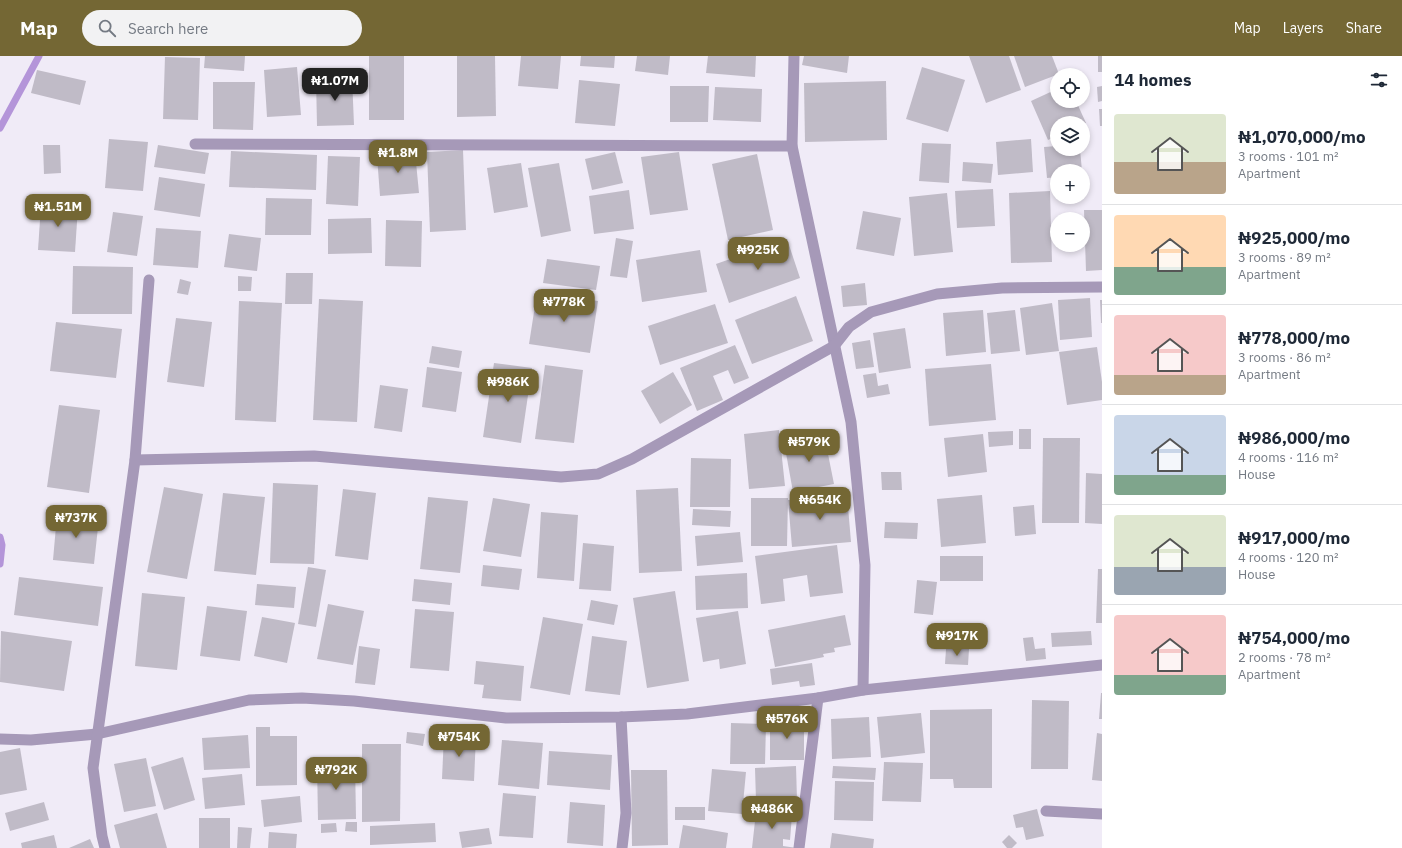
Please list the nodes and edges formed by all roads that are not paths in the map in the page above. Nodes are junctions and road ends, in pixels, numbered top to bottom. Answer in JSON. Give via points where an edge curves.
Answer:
{"nodes":[{"id":1,"x":794,"y":56,"type":"edge"},
{"id":2,"x":195,"y":144,"type":"dead end"},
{"id":3,"x":792,"y":146,"type":"junction"},
{"id":4,"x":149,"y":280,"type":"dead end"},
{"id":5,"x":1102,"y":287,"type":"edge"},
{"id":6,"x":834,"y":346,"type":"junction"},
{"id":7,"x":135,"y":460,"type":"junction"},
{"id":8,"x":1102,"y":665,"type":"edge"},
{"id":9,"x":863,"y":690,"type":"junction"},
{"id":10,"x":818,"y":698,"type":"junction"},
{"id":11,"x":621,"y":717,"type":"junction"},
{"id":12,"x":97,"y":734,"type":"junction"},
{"id":13,"x":0,"y":739,"type":"edge"},
{"id":14,"x":1046,"y":811,"type":"dead end"},
{"id":15,"x":1102,"y":814,"type":"edge"},
{"id":16,"x":105,"y":848,"type":"edge"},
{"id":17,"x":622,"y":848,"type":"edge"},
{"id":18,"x":799,"y":848,"type":"edge"}],
"edges":[{"from":1,"to":3,"type":"street"},
{"from":2,"to":3,"type":"street"},
{"from":3,"to":6,"type":"street"},
{"from":4,"to":7,"type":"street"},
{"from":5,"to":6,"type":"street","via":[[1002,288],[937,294],[871,312],[849,327]]},
{"from":6,"to":7,"type":"street","via":[[632,459],[598,474],[561,477],[314,456]]},
{"from":6,"to":9,"type":"street","via":[[850,422],[864,565]]},
{"from":7,"to":12,"type":"street"},
{"from":8,"to":9,"type":"street"},
{"from":9,"to":10,"type":"street"},
{"from":10,"to":11,"type":"street","via":[[687,714]]},
{"from":10,"to":18,"type":"street"},
{"from":11,"to":12,"type":"street","via":[[506,718],[354,701],[302,698],[248,700]]},
{"from":11,"to":17,"type":"street","via":[[626,813]]},
{"from":12,"to":13,"type":"street","via":[[31,740]]},
{"from":12,"to":16,"type":"street","via":[[93,768]]},
{"from":14,"to":15,"type":"street"}]}
